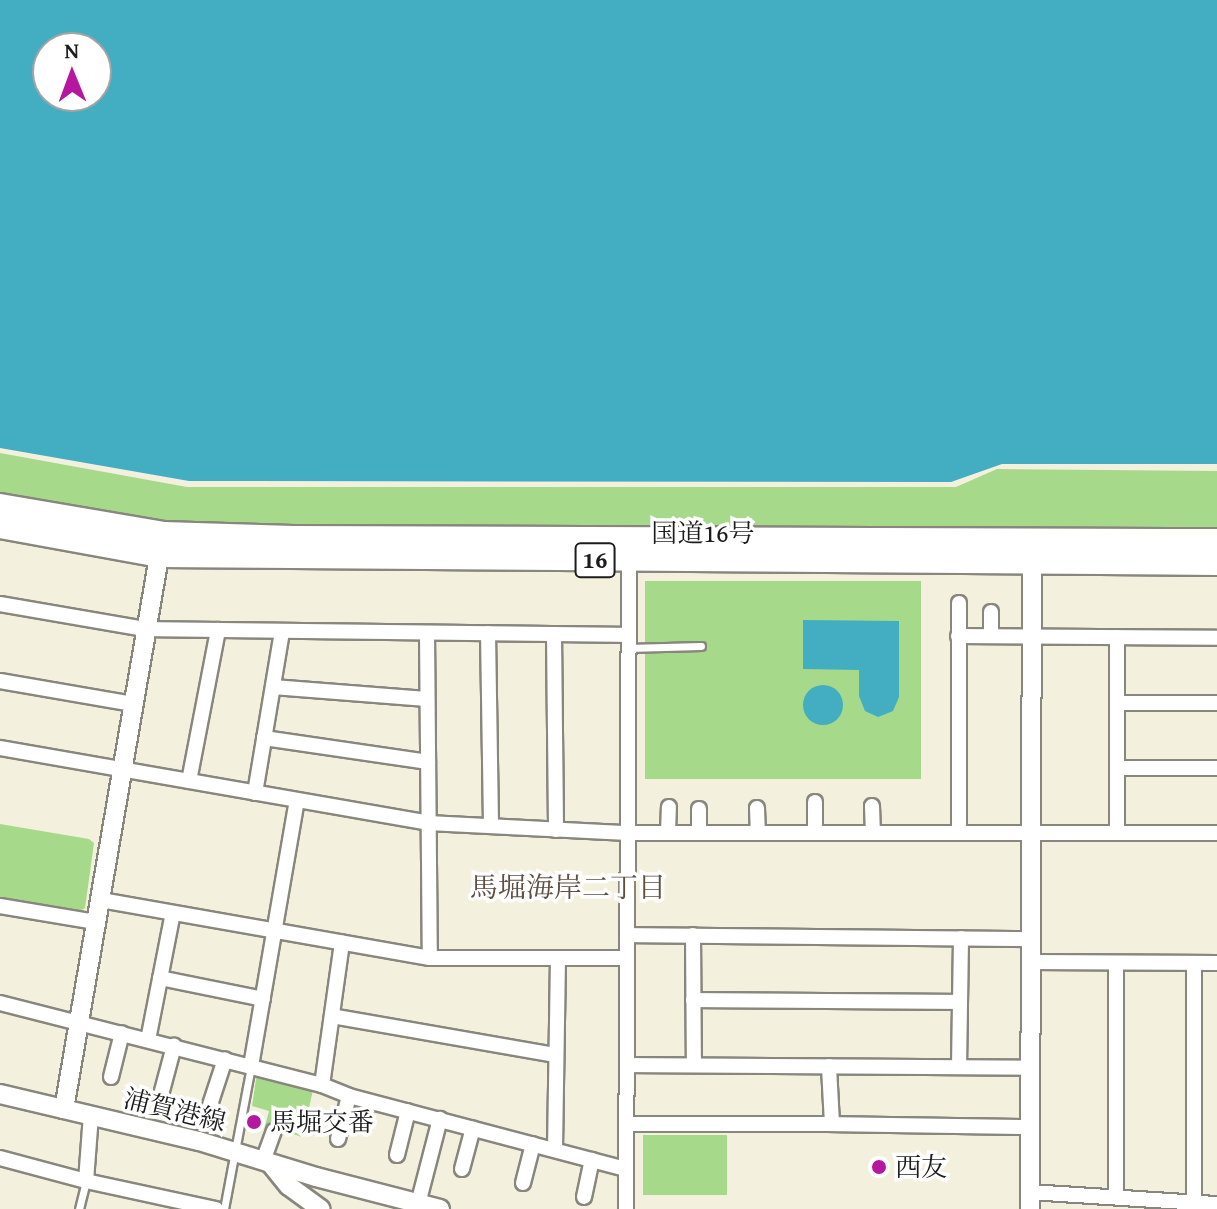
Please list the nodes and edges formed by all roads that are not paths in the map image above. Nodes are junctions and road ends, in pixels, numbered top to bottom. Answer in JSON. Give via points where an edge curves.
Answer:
{"nodes":[{"id":1,"x":0,"y":506,"type":"edge"},
{"id":2,"x":0,"y":526,"type":"edge"},
{"id":3,"x":1217,"y":541,"type":"edge"},
{"id":4,"x":161,"y":545,"type":"junction"},
{"id":5,"x":629,"y":550,"type":"junction"},
{"id":6,"x":1032,"y":552,"type":"junction"},
{"id":7,"x":1217,"y":563,"type":"edge"},
{"id":8,"x":959,"y":603,"type":"dead end"},
{"id":9,"x":0,"y":604,"type":"edge"},
{"id":10,"x":991,"y":612,"type":"dead end"},
{"id":11,"x":145,"y":629,"type":"junction"},
{"id":12,"x":218,"y":630,"type":"junction"},
{"id":13,"x":282,"y":631,"type":"junction"},
{"id":14,"x":427,"y":633,"type":"junction"},
{"id":15,"x":488,"y":633,"type":"junction"},
{"id":16,"x":554,"y":634,"type":"junction"},
{"id":17,"x":958,"y":636,"type":"junction"},
{"id":18,"x":991,"y":636,"type":"junction"},
{"id":19,"x":1032,"y":637,"type":"junction"},
{"id":20,"x":1117,"y":637,"type":"junction"},
{"id":21,"x":1217,"y":638,"type":"edge"},
{"id":22,"x":628,"y":642,"type":"junction"},
{"id":23,"x":701,"y":646,"type":"dead end"},
{"id":24,"x":0,"y":681,"type":"edge"},
{"id":25,"x":273,"y":687,"type":"junction"},
{"id":26,"x":427,"y":699,"type":"junction"},
{"id":27,"x":1117,"y":703,"type":"junction"},
{"id":28,"x":1217,"y":703,"type":"edge"},
{"id":29,"x":133,"y":704,"type":"junction"},
{"id":30,"x":264,"y":738,"type":"junction"},
{"id":31,"x":0,"y":748,"type":"edge"},
{"id":32,"x":428,"y":762,"type":"junction"},
{"id":33,"x":1117,"y":768,"type":"junction"},
{"id":34,"x":1217,"y":768,"type":"edge"},
{"id":35,"x":122,"y":770,"type":"junction"},
{"id":36,"x":189,"y":781,"type":"junction"},
{"id":37,"x":255,"y":793,"type":"junction"},
{"id":38,"x":297,"y":800,"type":"junction"},
{"id":39,"x":815,"y":802,"type":"dead end"},
{"id":40,"x":872,"y":806,"type":"dead end"},
{"id":41,"x":669,"y":807,"type":"dead end"},
{"id":42,"x":757,"y":808,"type":"dead end"},
{"id":43,"x":699,"y":809,"type":"dead end"},
{"id":44,"x":428,"y":823,"type":"junction"},
{"id":45,"x":491,"y":826,"type":"junction"},
{"id":46,"x":556,"y":830,"type":"junction"},
{"id":47,"x":1117,"y":832,"type":"junction"},
{"id":48,"x":628,"y":833,"type":"junction"},
{"id":49,"x":668,"y":833,"type":"junction"},
{"id":50,"x":699,"y":833,"type":"junction"},
{"id":51,"x":758,"y":833,"type":"junction"},
{"id":52,"x":815,"y":833,"type":"junction"},
{"id":53,"x":873,"y":833,"type":"junction"},
{"id":54,"x":959,"y":833,"type":"junction"},
{"id":55,"x":1031,"y":833,"type":"junction"},
{"id":56,"x":1217,"y":833,"type":"edge"},
{"id":57,"x":101,"y":900,"type":"junction"},
{"id":58,"x":0,"y":906,"type":"edge"},
{"id":59,"x":173,"y":913,"type":"junction"},
{"id":60,"x":96,"y":922,"type":"junction"},
{"id":61,"x":274,"y":930,"type":"junction"},
{"id":62,"x":627,"y":935,"type":"junction"},
{"id":63,"x":693,"y":935,"type":"junction"},
{"id":64,"x":961,"y":938,"type":"junction"},
{"id":65,"x":1031,"y":939,"type":"junction"},
{"id":66,"x":342,"y":942,"type":"junction"},
{"id":67,"x":430,"y":958,"type":"junction"},
{"id":68,"x":558,"y":958,"type":"junction"},
{"id":69,"x":627,"y":958,"type":"junction"},
{"id":70,"x":1031,"y":962,"type":"junction"},
{"id":71,"x":1116,"y":963,"type":"junction"},
{"id":72,"x":1194,"y":963,"type":"junction"},
{"id":73,"x":1217,"y":963,"type":"edge"},
{"id":74,"x":160,"y":978,"type":"junction"},
{"id":75,"x":263,"y":999,"type":"junction"},
{"id":76,"x":693,"y":1000,"type":"junction"},
{"id":77,"x":960,"y":1002,"type":"junction"},
{"id":78,"x":0,"y":1003,"type":"edge"},
{"id":79,"x":332,"y":1016,"type":"junction"},
{"id":80,"x":78,"y":1022,"type":"junction"},
{"id":81,"x":122,"y":1033,"type":"junction"},
{"id":82,"x":148,"y":1040,"type":"junction"},
{"id":83,"x":174,"y":1046,"type":"junction"},
{"id":84,"x":555,"y":1055,"type":"junction"},
{"id":85,"x":225,"y":1059,"type":"junction"},
{"id":86,"x":627,"y":1065,"type":"junction"},
{"id":87,"x":694,"y":1065,"type":"junction"},
{"id":88,"x":251,"y":1066,"type":"junction"},
{"id":89,"x":829,"y":1066,"type":"junction"},
{"id":90,"x":959,"y":1067,"type":"junction"},
{"id":91,"x":1030,"y":1068,"type":"junction"},
{"id":92,"x":111,"y":1077,"type":"dead end"},
{"id":93,"x":322,"y":1085,"type":"junction"},
{"id":94,"x":162,"y":1091,"type":"dead end"},
{"id":95,"x":0,"y":1094,"type":"edge"},
{"id":96,"x":349,"y":1096,"type":"junction"},
{"id":97,"x":210,"y":1105,"type":"dead end"},
{"id":98,"x":64,"y":1109,"type":"junction"},
{"id":99,"x":408,"y":1111,"type":"junction"},
{"id":100,"x":91,"y":1115,"type":"junction"},
{"id":101,"x":440,"y":1119,"type":"junction"},
{"id":102,"x":627,"y":1124,"type":"junction"},
{"id":103,"x":832,"y":1124,"type":"junction"},
{"id":104,"x":1030,"y":1127,"type":"junction"},
{"id":105,"x":473,"y":1128,"type":"junction"},
{"id":106,"x":274,"y":1131,"type":"dead end"},
{"id":107,"x":338,"y":1139,"type":"dead end"},
{"id":108,"x":533,"y":1144,"type":"junction"},
{"id":109,"x":555,"y":1149,"type":"junction"},
{"id":110,"x":237,"y":1153,"type":"junction"},
{"id":111,"x":397,"y":1155,"type":"dead end"},
{"id":112,"x":0,"y":1158,"type":"edge"},
{"id":113,"x":592,"y":1160,"type":"junction"},
{"id":114,"x":267,"y":1163,"type":"junction"},
{"id":115,"x":462,"y":1169,"type":"dead end"},
{"id":116,"x":626,"y":1169,"type":"junction"},
{"id":117,"x":86,"y":1181,"type":"junction"},
{"id":118,"x":523,"y":1183,"type":"dead end"},
{"id":119,"x":584,"y":1197,"type":"dead end"},
{"id":120,"x":1116,"y":1197,"type":"junction"},
{"id":121,"x":1030,"y":1200,"type":"edge"},
{"id":122,"x":298,"y":1202,"type":"edge"},
{"id":123,"x":1217,"y":1204,"type":"edge"},
{"id":124,"x":1194,"y":1206,"type":"edge"},
{"id":125,"x":430,"y":1207,"type":"edge"},
{"id":126,"x":79,"y":1209,"type":"edge"},
{"id":127,"x":216,"y":1209,"type":"edge"},
{"id":128,"x":224,"y":1209,"type":"edge"},
{"id":129,"x":321,"y":1209,"type":"edge"},
{"id":130,"x":626,"y":1209,"type":"edge"}],
"edges":[{"from":1,"to":4,"type":"highway","name":"国道16号","number":"16"},
{"from":2,"to":4,"type":"highway","name":"国道16号","number":"16"},
{"from":3,"to":6,"type":"highway","name":"国道16号","number":"16"},
{"from":4,"to":5,"type":"highway","name":"国道16号","number":"16"},
{"from":4,"to":11,"type":"street"},
{"from":5,"to":6,"type":"highway","name":"国道16号","number":"16"},
{"from":5,"to":22,"type":"street"},
{"from":6,"to":7,"type":"highway","name":"国道16号","number":"16"},
{"from":6,"to":19,"type":"street"},
{"from":8,"to":17,"type":"street"},
{"from":9,"to":11,"type":"street"},
{"from":10,"to":18,"type":"street"},
{"from":11,"to":12,"type":"street"},
{"from":11,"to":29,"type":"street"},
{"from":12,"to":13,"type":"street"},
{"from":12,"to":36,"type":"street"},
{"from":13,"to":14,"type":"street"},
{"from":13,"to":25,"type":"street"},
{"from":14,"to":15,"type":"street"},
{"from":14,"to":26,"type":"street"},
{"from":15,"to":16,"type":"street"},
{"from":15,"to":45,"type":"street"},
{"from":16,"to":22,"type":"street"},
{"from":16,"to":46,"type":"street"},
{"from":17,"to":18,"type":"street"},
{"from":17,"to":54,"type":"street"},
{"from":18,"to":19,"type":"street"},
{"from":19,"to":20,"type":"street"},
{"from":19,"to":55,"type":"street"},
{"from":20,"to":21,"type":"street"},
{"from":20,"to":27,"type":"street"},
{"from":22,"to":23,"type":"lane"},
{"from":22,"to":48,"type":"street"},
{"from":24,"to":29,"type":"street"},
{"from":25,"to":26,"type":"street"},
{"from":25,"to":30,"type":"street"},
{"from":26,"to":32,"type":"street"},
{"from":27,"to":28,"type":"street"},
{"from":27,"to":33,"type":"street"},
{"from":29,"to":35,"type":"street"},
{"from":30,"to":32,"type":"street"},
{"from":30,"to":37,"type":"street"},
{"from":31,"to":35,"type":"street"},
{"from":32,"to":44,"type":"street"},
{"from":33,"to":34,"type":"street"},
{"from":33,"to":47,"type":"street"},
{"from":35,"to":36,"type":"street"},
{"from":35,"to":57,"type":"street"},
{"from":36,"to":37,"type":"street"},
{"from":37,"to":38,"type":"street"},
{"from":38,"to":44,"type":"street"},
{"from":38,"to":61,"type":"street"},
{"from":39,"to":52,"type":"street"},
{"from":40,"to":53,"type":"street"},
{"from":41,"to":49,"type":"street"},
{"from":42,"to":51,"type":"street"},
{"from":43,"to":50,"type":"street"},
{"from":44,"to":45,"type":"street"},
{"from":44,"to":67,"type":"street"},
{"from":45,"to":46,"type":"street"},
{"from":46,"to":48,"type":"street"},
{"from":47,"to":55,"type":"street"},
{"from":47,"to":56,"type":"street"},
{"from":48,"to":49,"type":"street"},
{"from":48,"to":62,"type":"street"},
{"from":49,"to":50,"type":"street"},
{"from":50,"to":51,"type":"street"},
{"from":51,"to":52,"type":"street"},
{"from":52,"to":53,"type":"street"},
{"from":53,"to":54,"type":"street"},
{"from":54,"to":55,"type":"street"},
{"from":55,"to":65,"type":"street"},
{"from":57,"to":59,"type":"street"},
{"from":57,"to":60,"type":"street"},
{"from":58,"to":60,"type":"street"},
{"from":59,"to":61,"type":"street"},
{"from":59,"to":74,"type":"street"},
{"from":60,"to":80,"type":"street"},
{"from":61,"to":66,"type":"street"},
{"from":61,"to":75,"type":"street"},
{"from":62,"to":63,"type":"street"},
{"from":62,"to":69,"type":"street"},
{"from":63,"to":64,"type":"street"},
{"from":63,"to":76,"type":"street"},
{"from":64,"to":65,"type":"street"},
{"from":64,"to":77,"type":"street"},
{"from":65,"to":70,"type":"street"},
{"from":66,"to":67,"type":"street"},
{"from":66,"to":79,"type":"street"},
{"from":67,"to":68,"type":"street"},
{"from":68,"to":69,"type":"street"},
{"from":68,"to":84,"type":"street"},
{"from":69,"to":86,"type":"street"},
{"from":70,"to":71,"type":"street"},
{"from":70,"to":91,"type":"street"},
{"from":71,"to":72,"type":"street"},
{"from":71,"to":120,"type":"street"},
{"from":72,"to":73,"type":"street"},
{"from":72,"to":124,"type":"street"},
{"from":74,"to":75,"type":"street"},
{"from":74,"to":82,"type":"street"},
{"from":75,"to":88,"type":"street"},
{"from":76,"to":77,"type":"street"},
{"from":76,"to":87,"type":"street"},
{"from":77,"to":90,"type":"street"},
{"from":78,"to":80,"type":"street"},
{"from":79,"to":84,"type":"street"},
{"from":79,"to":93,"type":"street"},
{"from":80,"to":81,"type":"street"},
{"from":80,"to":98,"type":"street"},
{"from":81,"to":82,"type":"street"},
{"from":81,"to":92,"type":"street"},
{"from":82,"to":83,"type":"street"},
{"from":83,"to":85,"type":"street"},
{"from":83,"to":94,"type":"street"},
{"from":84,"to":109,"type":"street"},
{"from":85,"to":88,"type":"street"},
{"from":85,"to":97,"type":"street"},
{"from":86,"to":87,"type":"street"},
{"from":86,"to":102,"type":"street"},
{"from":87,"to":89,"type":"street"},
{"from":88,"to":93,"type":"street"},
{"from":88,"to":110,"type":"lane"},
{"from":89,"to":90,"type":"street"},
{"from":89,"to":103,"type":"street"},
{"from":90,"to":91,"type":"street"},
{"from":91,"to":104,"type":"street"},
{"from":93,"to":96,"type":"street"},
{"from":95,"to":98,"type":"street","name":"浦賀港線"},
{"from":96,"to":99,"type":"street"},
{"from":96,"to":107,"type":"street"},
{"from":98,"to":100,"type":"street","name":"浦賀港線"},
{"from":99,"to":101,"type":"street"},
{"from":99,"to":111,"type":"street"},
{"from":100,"to":110,"type":"street","name":"浦賀港線"},
{"from":100,"to":117,"type":"street"},
{"from":101,"to":105,"type":"street"},
{"from":101,"to":125,"type":"street"},
{"from":102,"to":103,"type":"street"},
{"from":102,"to":116,"type":"street"},
{"from":103,"to":104,"type":"street"},
{"from":104,"to":121,"type":"street"},
{"from":105,"to":108,"type":"street"},
{"from":105,"to":115,"type":"street"},
{"from":106,"to":114,"type":"street"},
{"from":108,"to":109,"type":"street"},
{"from":108,"to":118,"type":"street"},
{"from":109,"to":113,"type":"street"},
{"from":110,"to":114,"type":"street","name":"浦賀港線"},
{"from":110,"to":128,"type":"lane"},
{"from":112,"to":117,"type":"street"},
{"from":113,"to":116,"type":"street"},
{"from":113,"to":119,"type":"street"},
{"from":114,"to":122,"type":"street","name":"浦賀港線"},
{"from":114,"to":125,"type":"street"},
{"from":116,"to":130,"type":"street"},
{"from":117,"to":126,"type":"lane"},
{"from":117,"to":127,"type":"street"},
{"from":120,"to":121,"type":"street"},
{"from":120,"to":124,"type":"street"},
{"from":122,"to":129,"type":"street","name":"浦賀港線"},
{"from":123,"to":124,"type":"street"}]}
